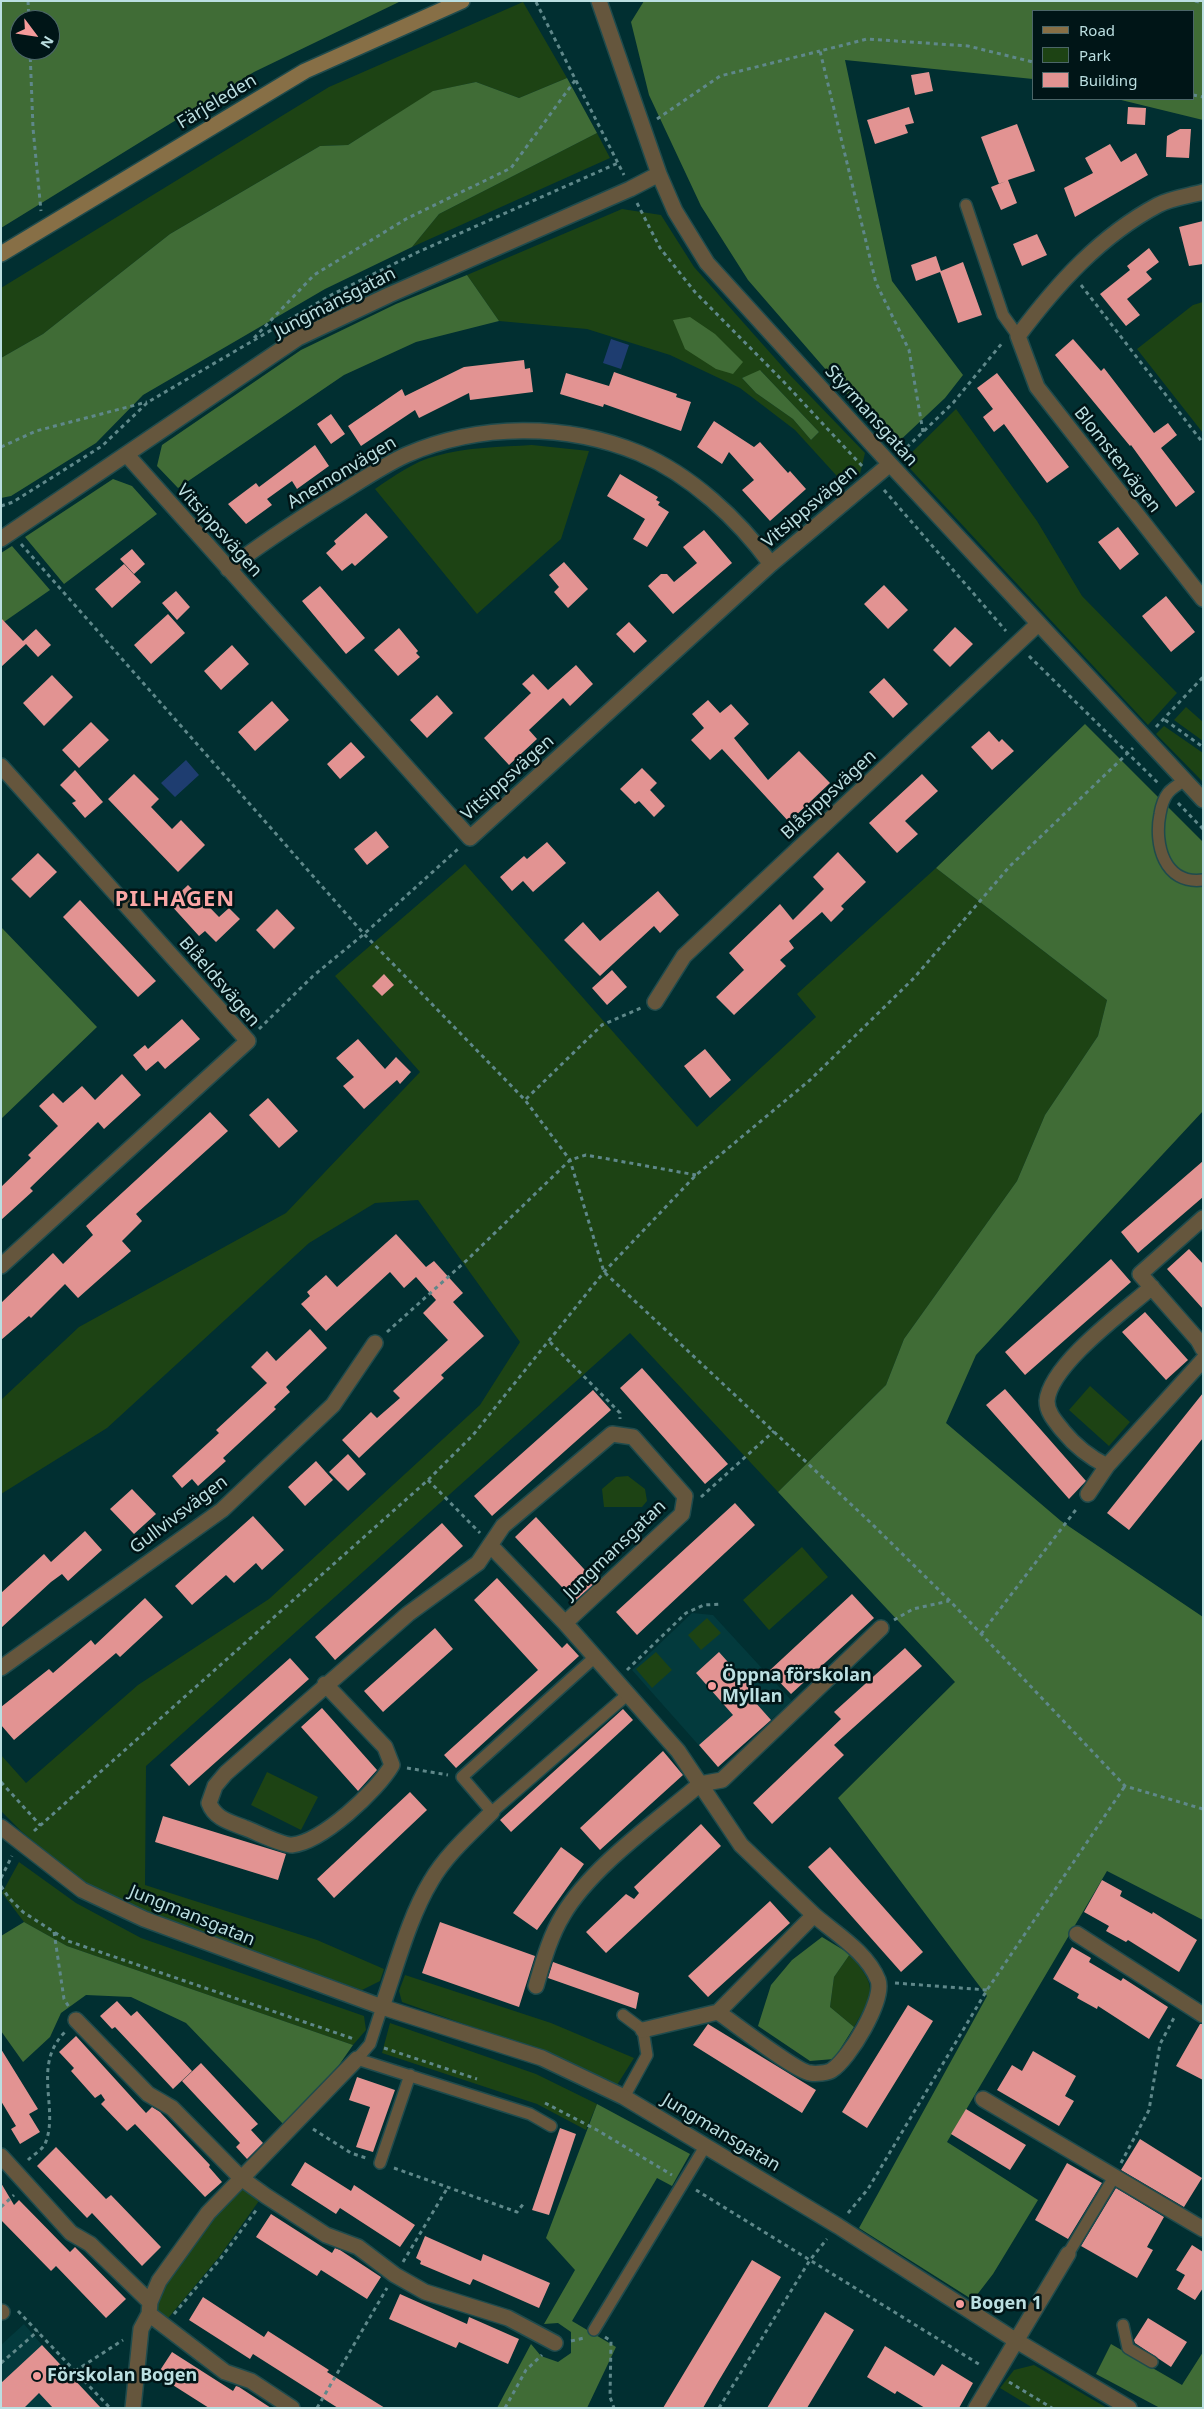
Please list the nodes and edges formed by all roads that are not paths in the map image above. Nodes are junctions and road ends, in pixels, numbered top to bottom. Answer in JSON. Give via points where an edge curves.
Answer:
{"nodes":[{"id":1,"x":462,"y":1,"type":"edge"},
{"id":2,"x":599,"y":1,"type":"edge"},
{"id":3,"x":659,"y":174,"type":"junction"},
{"id":4,"x":1203,"y":192,"type":"edge"},
{"id":5,"x":966,"y":205,"type":"dead end"},
{"id":6,"x":1,"y":254,"type":"edge"},
{"id":7,"x":1018,"y":336,"type":"junction"},
{"id":8,"x":126,"y":455,"type":"junction"},
{"id":9,"x":890,"y":464,"type":"junction"},
{"id":10,"x":6,"y":536,"type":"edge"},
{"id":11,"x":771,"y":564,"type":"junction"},
{"id":12,"x":228,"y":569,"type":"junction"},
{"id":13,"x":1203,"y":599,"type":"edge"},
{"id":14,"x":1038,"y":624,"type":"junction"},
{"id":15,"x":1,"y":766,"type":"edge"},
{"id":16,"x":1184,"y":780,"type":"junction"},
{"id":17,"x":1203,"y":800,"type":"edge"},
{"id":18,"x":1203,"y":880,"type":"edge"},
{"id":19,"x":655,"y":1002,"type":"road end"},
{"id":20,"x":1203,"y":1218,"type":"edge"},
{"id":21,"x":1,"y":1266,"type":"edge"},
{"id":22,"x":1152,"y":1286,"type":"junction"},
{"id":23,"x":375,"y":1343,"type":"road end"},
{"id":24,"x":1203,"y":1349,"type":"edge"},
{"id":25,"x":1203,"y":1360,"type":"edge"},
{"id":26,"x":1107,"y":1466,"type":"junction"},
{"id":27,"x":1088,"y":1494,"type":"road end"},
{"id":28,"x":490,"y":1544,"type":"junction"},
{"id":29,"x":565,"y":1622,"type":"junction"},
{"id":30,"x":881,"y":1628,"type":"road end"},
{"id":31,"x":595,"y":1657,"type":"junction"},
{"id":32,"x":1,"y":1668,"type":"edge"},
{"id":33,"x":325,"y":1684,"type":"junction"},
{"id":34,"x":628,"y":1694,"type":"junction"},
{"id":35,"x":700,"y":1784,"type":"junction"},
{"id":36,"x":492,"y":1812,"type":"junction"},
{"id":37,"x":2,"y":1830,"type":"edge"},
{"id":38,"x":814,"y":1915,"type":"junction"},
{"id":39,"x":1077,"y":1934,"type":"dead end"},
{"id":40,"x":536,"y":1986,"type":"dead end"},
{"id":41,"x":382,"y":2007,"type":"junction"},
{"id":42,"x":718,"y":2012,"type":"junction"},
{"id":43,"x":622,"y":2015,"type":"dead end"},
{"id":44,"x":1203,"y":2015,"type":"edge"},
{"id":45,"x":76,"y":2020,"type":"road end"},
{"id":46,"x":643,"y":2030,"type":"junction"},
{"id":47,"x":357,"y":2059,"type":"junction"},
{"id":48,"x":410,"y":2075,"type":"junction"},
{"id":49,"x":624,"y":2097,"type":"junction"},
{"id":50,"x":983,"y":2099,"type":"dead end"},
{"id":51,"x":551,"y":2126,"type":"dead end"},
{"id":52,"x":706,"y":2145,"type":"junction"},
{"id":53,"x":1,"y":2156,"type":"edge"},
{"id":54,"x":380,"y":2163,"type":"road end"},
{"id":55,"x":1114,"y":2177,"type":"junction"},
{"id":56,"x":241,"y":2178,"type":"junction"},
{"id":57,"x":1203,"y":2229,"type":"edge"},
{"id":58,"x":1068,"y":2254,"type":"joint"},
{"id":59,"x":149,"y":2308,"type":"junction"},
{"id":60,"x":1123,"y":2325,"type":"dead end"},
{"id":61,"x":594,"y":2330,"type":"road end"},
{"id":62,"x":1015,"y":2340,"type":"junction"},
{"id":63,"x":555,"y":2343,"type":"road end"},
{"id":64,"x":1152,"y":2362,"type":"dead end"},
{"id":65,"x":133,"y":2408,"type":"edge"},
{"id":66,"x":292,"y":2408,"type":"edge"},
{"id":67,"x":976,"y":2408,"type":"edge"},
{"id":68,"x":1129,"y":2408,"type":"edge"}],
"edges":[{"from":1,"to":6,"type":"main road","name":"Färjeleden","via":[[305,71]]},
{"from":2,"to":3,"type":"street","name":"Styrmansgatan"},
{"from":3,"to":8,"type":"street","name":"Jungmansgatan","via":[[298,338]]},
{"from":3,"to":9,"type":"street","name":"Styrmansgatan","via":[[675,211],[707,263]]},
{"from":4,"to":7,"type":"street","via":[[1160,204],[1107,237],[1070,272]]},
{"from":5,"to":7,"type":"lane","name":"Blomstervägen","via":[[1003,315]]},
{"from":7,"to":13,"type":"street","name":"Blomstervägen","via":[[1037,387]]},
{"from":8,"to":10,"type":"street","name":"Jungmansgatan"},
{"from":8,"to":12,"type":"street","name":"Vitsippsvägen"},
{"from":9,"to":11,"type":"street","name":"Vitsippsvägen"},
{"from":9,"to":14,"type":"street","name":"Styrmansgatan"},
{"from":11,"to":12,"type":"street","name":"Anemonvägen","via":[[731,518],[703,494],[676,474],[639,454],[600,441],[552,432],[513,430],[475,434],[407,455],[374,472]]},
{"from":11,"to":12,"type":"street","name":"Vitsippsvägen","via":[[470,838]]},
{"from":14,"to":16,"type":"street","name":"Styrmansgatan"},
{"from":14,"to":19,"type":"street","name":"Blåsippsvägen","via":[[684,956]]},
{"from":15,"to":21,"type":"street","name":"Blåeldsvägen","via":[[248,1040]]},
{"from":16,"to":17,"type":"street","name":"Styrmansgatan"},
{"from":16,"to":18,"type":"lane","via":[[1168,793],[1164,802],[1158,844],[1162,858],[1172,869],[1183,877]]},
{"from":20,"to":22,"type":"street","via":[[1140,1274]]},
{"from":22,"to":24,"type":"street"},
{"from":22,"to":26,"type":"street","via":[[1066,1362],[1051,1384],[1047,1402],[1050,1414],[1073,1444]]},
{"from":23,"to":32,"type":"street","name":"Gullvivsvägen","via":[[333,1405],[222,1510]]},
{"from":25,"to":26,"type":"street"},
{"from":26,"to":27,"type":"street"},
{"from":28,"to":29,"type":"street","name":"Jungmansgatan"},
{"from":28,"to":29,"type":"street","name":"Jungmansgatan","via":[[503,1526],[612,1434],[633,1436],[685,1496],[682,1514]]},
{"from":28,"to":33,"type":"street","via":[[478,1563],[408,1614]]},
{"from":29,"to":31,"type":"street","name":"Jungmansgatan"},
{"from":30,"to":35,"type":"street","via":[[722,1780]]},
{"from":31,"to":34,"type":"street","name":"Jungmansgatan"},
{"from":31,"to":36,"type":"lane","via":[[462,1777]]},
{"from":33,"to":33,"type":"street","via":[[386,1747],[392,1766],[383,1780],[327,1831],[289,1845],[223,1820],[212,1812],[209,1803],[215,1786],[226,1773]]},
{"from":34,"to":35,"type":"street","name":"Jungmansgatan","via":[[678,1750]]},
{"from":34,"to":36,"type":"lane"},
{"from":35,"to":38,"type":"street","name":"Jungmansgatan","via":[[741,1844]]},
{"from":35,"to":40,"type":"street","via":[[593,1875],[562,1915]]},
{"from":36,"to":41,"type":"street","via":[[453,1851],[430,1882],[404,1942]]},
{"from":37,"to":41,"type":"street","name":"Jungmansgatan","via":[[82,1890],[144,1920]]},
{"from":38,"to":42,"type":"street"},
{"from":38,"to":42,"type":"street","name":"Jungmansgatan","via":[[860,1953],[878,1982],[875,2008],[846,2057],[831,2071],[808,2073]]},
{"from":39,"to":44,"type":"street"},
{"from":41,"to":47,"type":"lane","via":[[370,2044]]},
{"from":41,"to":49,"type":"street","name":"Jungmansgatan","via":[[542,2058]]},
{"from":42,"to":46,"type":"street"},
{"from":43,"to":46,"type":"lane"},
{"from":45,"to":56,"type":"street","via":[[148,2094],[172,2108]]},
{"from":46,"to":49,"type":"lane","via":[[647,2055]]},
{"from":47,"to":48,"type":"lane"},
{"from":47,"to":56,"type":"street"},
{"from":48,"to":51,"type":"lane","via":[[530,2114]]},
{"from":48,"to":54,"type":"lane"},
{"from":49,"to":52,"type":"street","name":"Jungmansgatan"},
{"from":50,"to":55,"type":"street"},
{"from":52,"to":61,"type":"lane"},
{"from":52,"to":62,"type":"street","name":"Jungmansgatan"},
{"from":53,"to":59,"type":"street","via":[[71,2233],[90,2244]]},
{"from":55,"to":57,"type":"street"},
{"from":55,"to":58,"type":"lane"},
{"from":56,"to":59,"type":"street","via":[[182,2247],[159,2281]]},
{"from":56,"to":63,"type":"street","via":[[326,2235],[358,2247],[395,2275],[425,2292],[508,2318]]},
{"from":58,"to":62,"type":"street"},
{"from":59,"to":65,"type":"street","via":[[141,2329]]},
{"from":59,"to":66,"type":"street","via":[[163,2327],[224,2372],[251,2381]]},
{"from":60,"to":64,"type":"lane","via":[[1128,2348]]},
{"from":62,"to":67,"type":"street"},
{"from":62,"to":68,"type":"street","name":"Jungmansgatan"}]}
